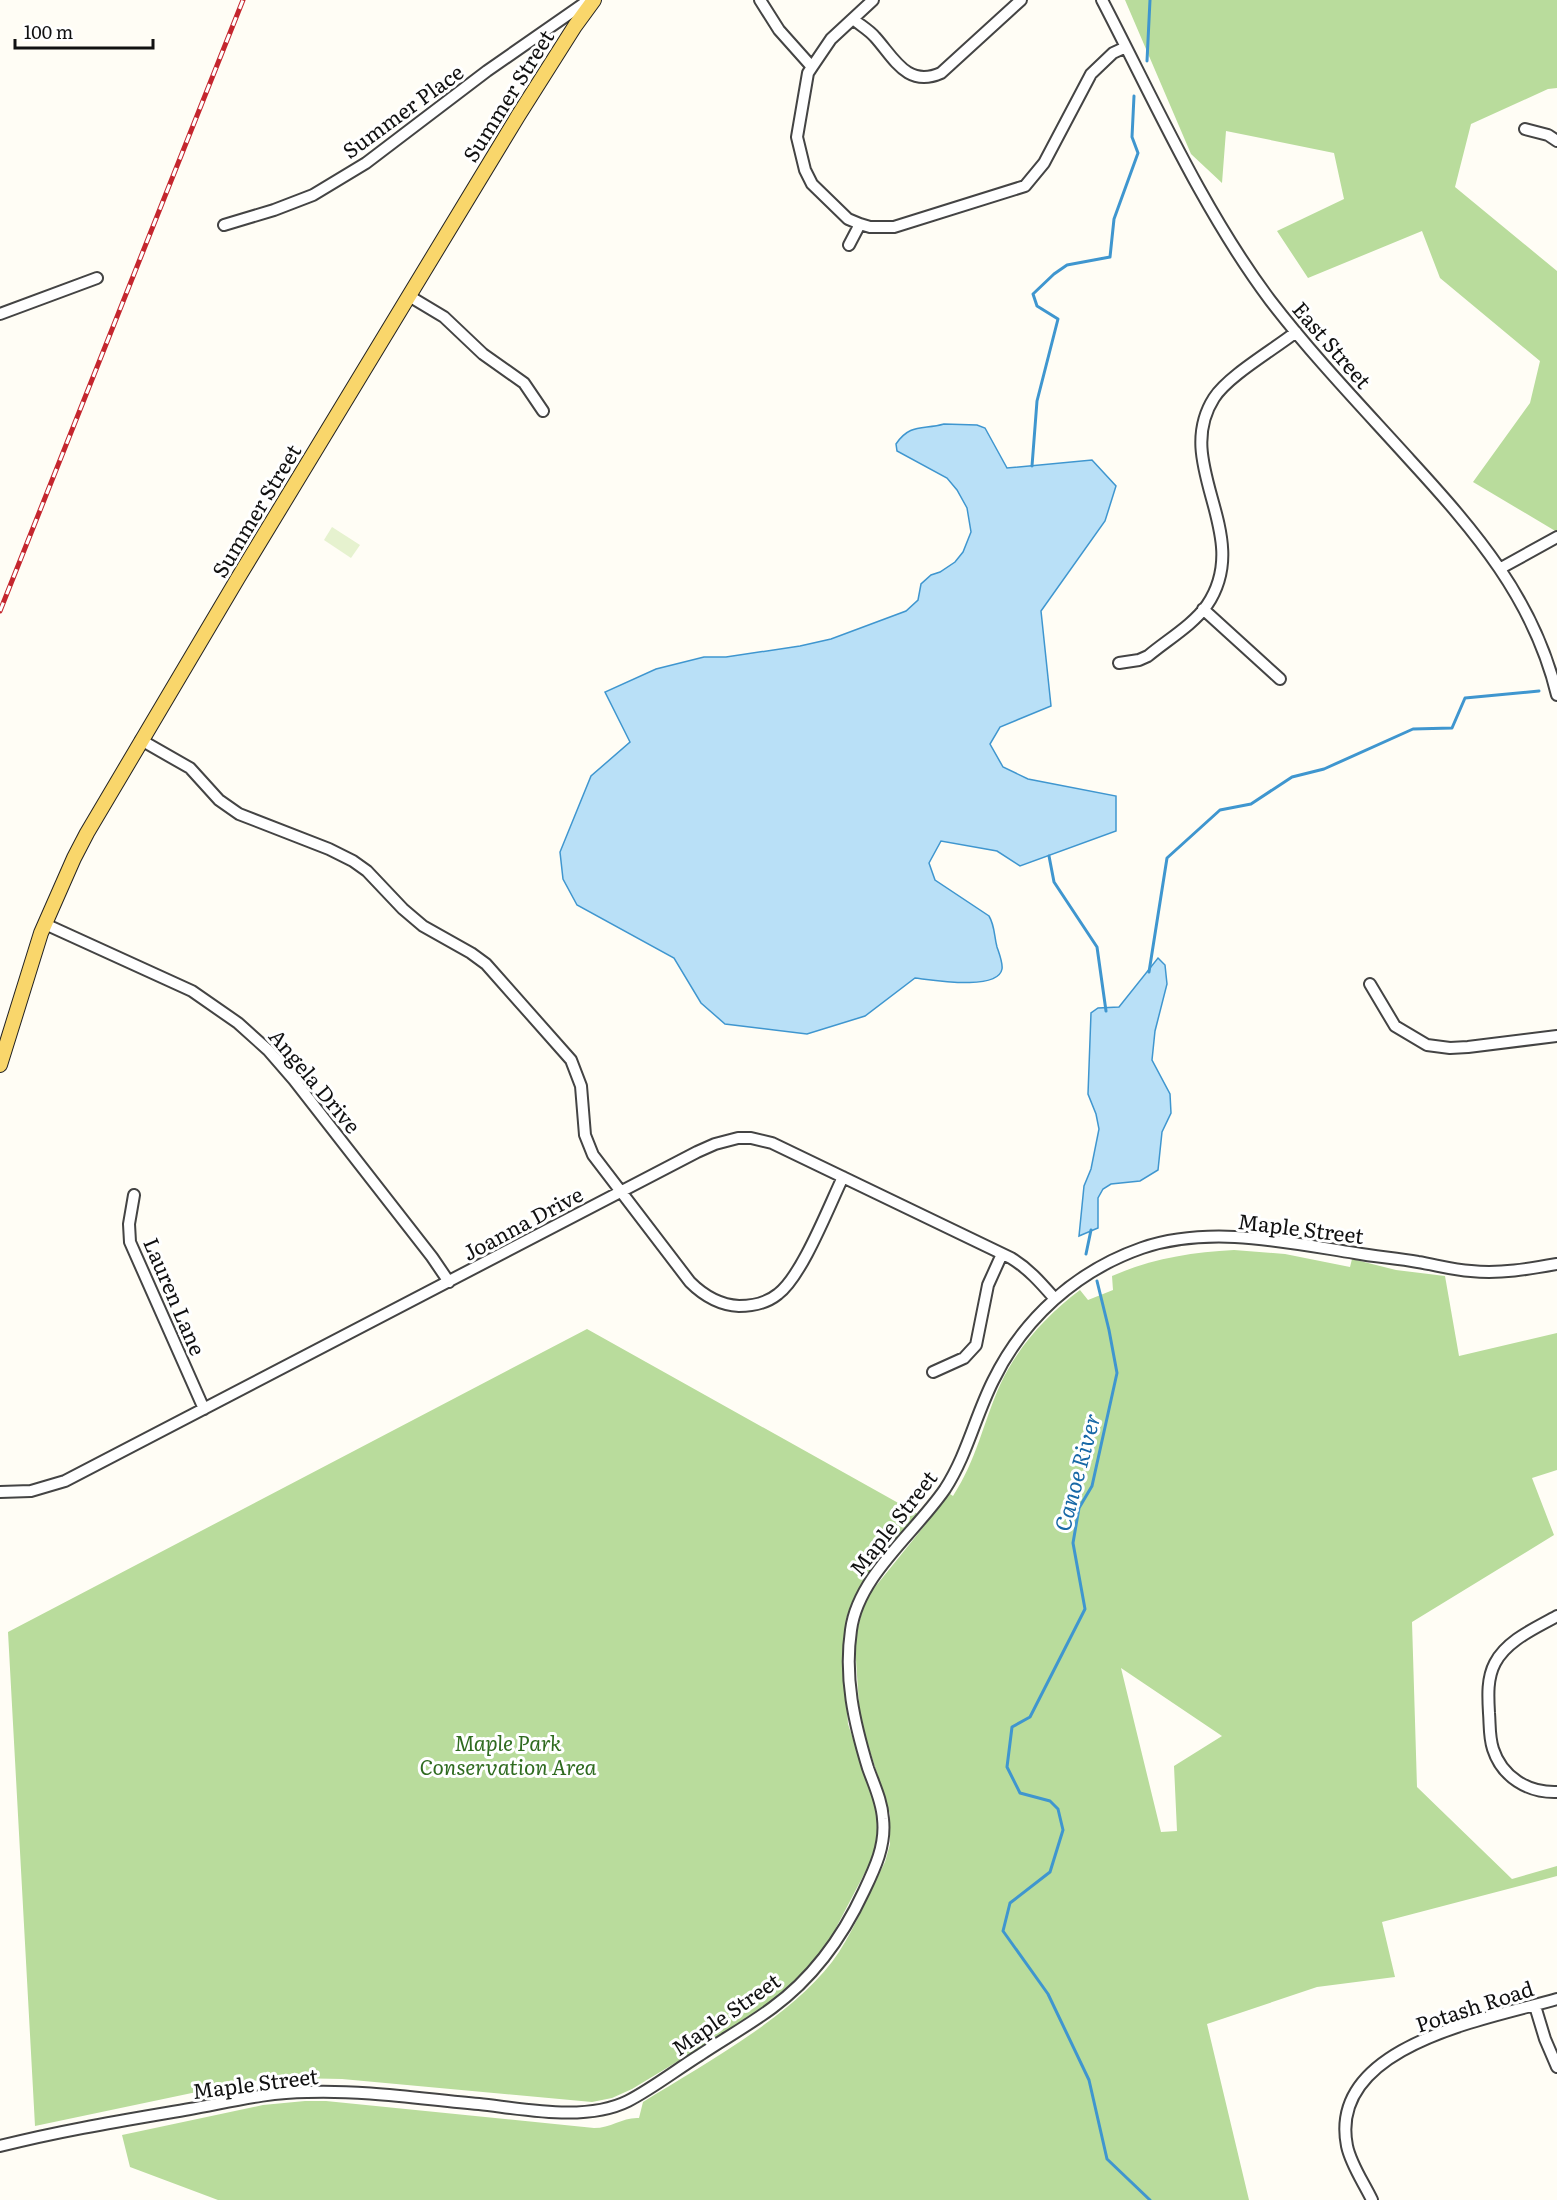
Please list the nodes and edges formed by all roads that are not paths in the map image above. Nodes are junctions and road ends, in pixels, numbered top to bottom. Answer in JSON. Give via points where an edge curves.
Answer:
{"nodes":[{"id":1,"x":589,"y":0,"type":"edge"},
{"id":2,"x":594,"y":0,"type":"edge"},
{"id":3,"x":760,"y":0,"type":"edge"},
{"id":4,"x":873,"y":0,"type":"edge"},
{"id":5,"x":1021,"y":0,"type":"edge"},
{"id":6,"x":1102,"y":0,"type":"edge"},
{"id":7,"x":853,"y":19,"type":"junction"},
{"id":8,"x":1126,"y":47,"type":"junction"},
{"id":9,"x":812,"y":66,"type":"junction"},
{"id":10,"x":1524,"y":129,"type":"dead end"},
{"id":11,"x":1557,"y":141,"type":"edge"},
{"id":12,"x":860,"y":224,"type":"junction"},
{"id":13,"x":224,"y":225,"type":"dead end"},
{"id":14,"x":849,"y":245,"type":"dead end"},
{"id":15,"x":97,"y":278,"type":"dead end"},
{"id":16,"x":409,"y":296,"type":"junction"},
{"id":17,"x":0,"y":315,"type":"edge"},
{"id":18,"x":1296,"y":332,"type":"junction"},
{"id":19,"x":543,"y":411,"type":"dead end"},
{"id":20,"x":1557,"y":537,"type":"edge"},
{"id":21,"x":1501,"y":568,"type":"junction"},
{"id":22,"x":1203,"y":609,"type":"junction"},
{"id":23,"x":1119,"y":663,"type":"dead end"},
{"id":24,"x":1553,"y":665,"type":"edge"},
{"id":25,"x":1280,"y":679,"type":"dead end"},
{"id":26,"x":1557,"y":695,"type":"edge"},
{"id":27,"x":141,"y":740,"type":"junction"},
{"id":28,"x":45,"y":924,"type":"junction"},
{"id":29,"x":1370,"y":984,"type":"dead end"},
{"id":30,"x":1557,"y":1036,"type":"edge"},
{"id":31,"x":0,"y":1065,"type":"edge"},
{"id":32,"x":843,"y":1177,"type":"junction"},
{"id":33,"x":621,"y":1192,"type":"junction"},
{"id":34,"x":134,"y":1195,"type":"dead end"},
{"id":35,"x":1002,"y":1254,"type":"junction"},
{"id":36,"x":1557,"y":1264,"type":"edge"},
{"id":37,"x":449,"y":1282,"type":"junction"},
{"id":38,"x":1055,"y":1299,"type":"junction"},
{"id":39,"x":933,"y":1372,"type":"dead end"},
{"id":40,"x":204,"y":1409,"type":"junction"},
{"id":41,"x":0,"y":1492,"type":"edge"},
{"id":42,"x":1557,"y":1616,"type":"edge"},
{"id":43,"x":1557,"y":1792,"type":"edge"},
{"id":44,"x":1557,"y":1999,"type":"edge"},
{"id":45,"x":1535,"y":2006,"type":"junction"},
{"id":46,"x":1557,"y":2067,"type":"edge"},
{"id":47,"x":0,"y":2146,"type":"edge"},
{"id":48,"x":1372,"y":2200,"type":"edge"}],
"edges":[{"from":1,"to":13,"type":"street","name":"Summer Place","via":[[366,163],[313,195]]},
{"from":2,"to":16,"type":"main road","name":"Summer Street"},
{"from":3,"to":9,"type":"street","via":[[778,30]]},
{"from":4,"to":7,"type":"street"},
{"from":5,"to":7,"type":"street","via":[[941,73],[926,77],[905,71]]},
{"from":6,"to":8,"type":"street","name":"East Street"},
{"from":7,"to":9,"type":"street","via":[[831,39]]},
{"from":8,"to":12,"type":"street","via":[[1113,53],[1091,74],[1044,163],[1025,186],[894,227]]},
{"from":8,"to":18,"type":"street","name":"East Street","via":[[1233,245]]},
{"from":9,"to":12,"type":"street","via":[[797,137],[805,170],[812,184],[848,219]]},
{"from":10,"to":11,"type":"street"},
{"from":12,"to":14,"type":"street"},
{"from":15,"to":17,"type":"street"},
{"from":16,"to":19,"type":"street","via":[[444,317],[483,354],[524,384]]},
{"from":16,"to":27,"type":"main road","name":"Summer Street"},
{"from":18,"to":21,"type":"street","name":"East Street","via":[[1435,487]]},
{"from":18,"to":22,"type":"street","via":[[1224,386],[1205,415],[1201,450],[1222,534],[1223,565],[1217,586]]},
{"from":20,"to":21,"type":"street"},
{"from":21,"to":24,"type":"street","name":"East Street"},
{"from":22,"to":23,"type":"street","via":[[1145,657]]},
{"from":22,"to":25,"type":"street"},
{"from":24,"to":26,"type":"street","name":"East Street"},
{"from":27,"to":28,"type":"main road","name":"Summer Street","via":[[78,850]]},
{"from":27,"to":33,"type":"street","via":[[190,768],[219,800],[239,814],[353,861],[416,921],[491,968],[571,1060],[581,1086],[588,1145]]},
{"from":28,"to":31,"type":"main road","name":"Summer Street"},
{"from":28,"to":37,"type":"street","name":"Angela Drive","via":[[192,991],[254,1036],[294,1080]]},
{"from":29,"to":30,"type":"street","via":[[1395,1026],[1427,1045],[1468,1047]]},
{"from":32,"to":33,"type":"street","name":"Joanna Drive","via":[[772,1143],[738,1138],[715,1144]]},
{"from":32,"to":33,"type":"street","via":[[786,1287],[763,1303],[747,1306],[717,1302],[702,1293]]},
{"from":32,"to":35,"type":"street","name":"Joanna Drive"},
{"from":33,"to":37,"type":"street","name":"Joanna Drive"},
{"from":34,"to":40,"type":"street","name":"Lauren Lane","via":[[130,1242]]},
{"from":35,"to":38,"type":"street","name":"Joanna Drive","via":[[1025,1267]]},
{"from":35,"to":39,"type":"street","via":[[988,1285],[975,1345],[964,1358]]},
{"from":36,"to":38,"type":"street","name":"Maple Street","via":[[1511,1271],[1467,1271],[1276,1241],[1219,1236],[1140,1249],[1077,1281]]},
{"from":37,"to":40,"type":"street","name":"Joanna Drive"},
{"from":38,"to":47,"type":"street","name":"Maple Street","via":[[1007,1355],[947,1486],[869,1582],[858,1603],[850,1633],[850,1694],[854,1721],[883,1814],[883,1839],[873,1872],[837,1942],[777,2005],[654,2086],[618,2106],[598,2110],[547,2110],[362,2093],[290,2092]]},
{"from":40,"to":41,"type":"street","name":"Joanna Drive","via":[[65,1481],[31,1491]]},
{"from":42,"to":43,"type":"street","via":[[1500,1654],[1491,1671],[1488,1698],[1491,1743],[1500,1764],[1522,1785],[1536,1791]]},
{"from":44,"to":45,"type":"street","name":"Potash Road"},
{"from":45,"to":46,"type":"street"},
{"from":45,"to":48,"type":"street","name":"Potash Road","via":[[1428,2038],[1387,2060],[1363,2080],[1350,2103],[1346,2138]]}]}
